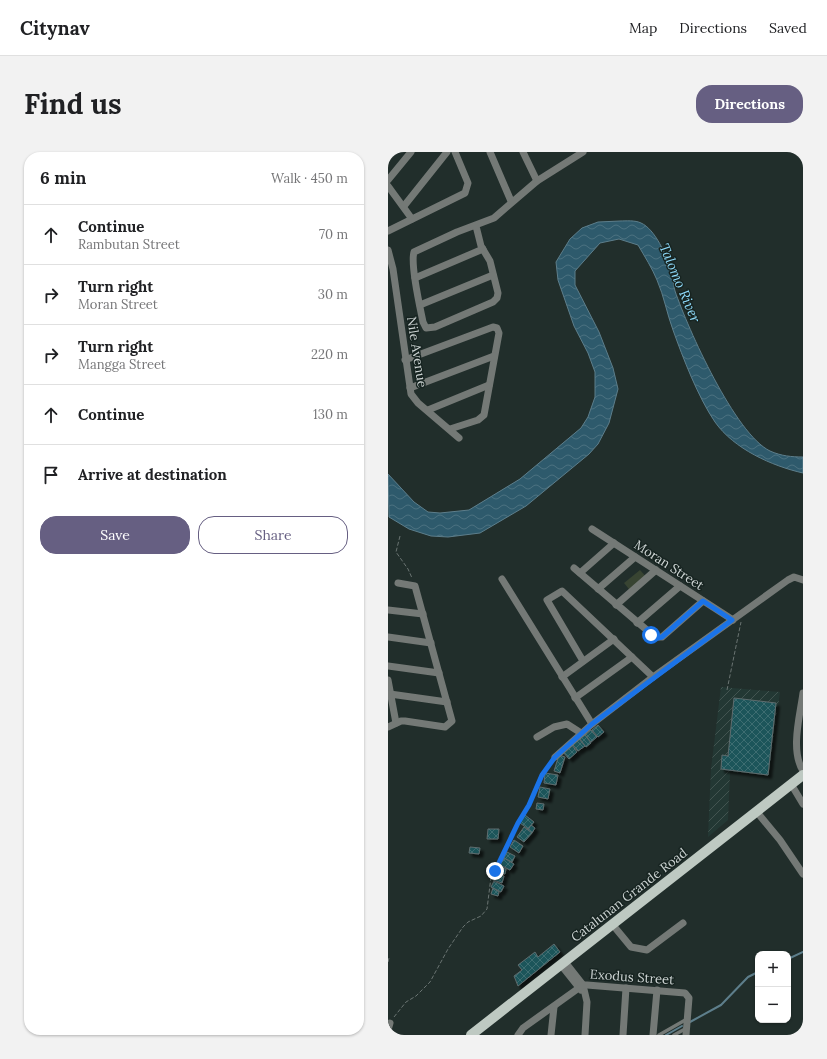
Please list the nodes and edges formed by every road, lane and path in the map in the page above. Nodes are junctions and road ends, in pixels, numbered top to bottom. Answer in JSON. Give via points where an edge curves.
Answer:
{"nodes":[{"id":1,"x":411,"y":152,"type":"edge"},
{"id":2,"x":447,"y":152,"type":"edge"},
{"id":3,"x":455,"y":152,"type":"edge"},
{"id":4,"x":490,"y":152,"type":"edge"},
{"id":5,"x":524,"y":152,"type":"edge"},
{"id":6,"x":583,"y":152,"type":"edge"},
{"id":7,"x":388,"y":180,"type":"edge"},
{"id":8,"x":537,"y":181,"type":"junction"},
{"id":9,"x":388,"y":186,"type":"edge"},
{"id":10,"x":511,"y":201,"type":"junction"},
{"id":11,"x":404,"y":206,"type":"junction"},
{"id":12,"x":412,"y":219,"type":"junction"},
{"id":13,"x":476,"y":226,"type":"junction"},
{"id":14,"x":388,"y":231,"type":"edge"},
{"id":15,"x":388,"y":250,"type":"edge"},
{"id":16,"x":484,"y":250,"type":"junction"},
{"id":17,"x":390,"y":272,"type":"edge"},
{"id":18,"x":493,"y":275,"type":"junction"},
{"id":19,"x":415,"y":278,"type":"junction"},
{"id":20,"x":420,"y":305,"type":"junction"},
{"id":21,"x":494,"y":356,"type":"junction"},
{"id":22,"x":405,"y":360,"type":"junction"},
{"id":23,"x":489,"y":385,"type":"junction"},
{"id":24,"x":410,"y":388,"type":"junction"},
{"id":25,"x":428,"y":410,"type":"junction"},
{"id":26,"x":450,"y":429,"type":"junction"},
{"id":27,"x":459,"y":438,"type":"dead end"},
{"id":28,"x":592,"y":529,"type":"dead end"},
{"id":29,"x":400,"y":536,"type":"dead end"},
{"id":30,"x":614,"y":543,"type":"junction"},
{"id":31,"x":635,"y":557,"type":"junction"},
{"id":32,"x":574,"y":568,"type":"dead end"},
{"id":33,"x":656,"y":570,"type":"junction"},
{"id":34,"x":580,"y":573,"type":"junction"},
{"id":35,"x":502,"y":579,"type":"dead end"},
{"id":36,"x":803,"y":580,"type":"edge"},
{"id":37,"x":398,"y":583,"type":"dead end"},
{"id":38,"x":415,"y":586,"type":"junction"},
{"id":39,"x":680,"y":586,"type":"junction"},
{"id":40,"x":598,"y":589,"type":"junction"},
{"id":41,"x":703,"y":601,"type":"junction"},
{"id":42,"x":616,"y":605,"type":"junction"},
{"id":43,"x":388,"y":610,"type":"edge"},
{"id":44,"x":423,"y":614,"type":"junction"},
{"id":45,"x":742,"y":618,"type":"dead end"},
{"id":46,"x":732,"y":620,"type":"junction"},
{"id":47,"x":637,"y":623,"type":"junction"},
{"id":48,"x":388,"y":637,"type":"edge"},
{"id":49,"x":614,"y":639,"type":"junction"},
{"id":50,"x":431,"y":643,"type":"junction"},
{"id":51,"x":632,"y":657,"type":"junction"},
{"id":52,"x":583,"y":661,"type":"junction"},
{"id":53,"x":388,"y":666,"type":"edge"},
{"id":54,"x":439,"y":673,"type":"junction"},
{"id":55,"x":562,"y":677,"type":"junction"},
{"id":56,"x":653,"y":677,"type":"junction"},
{"id":57,"x":388,"y":680,"type":"edge"},
{"id":58,"x":727,"y":690,"type":"dead end"},
{"id":59,"x":803,"y":693,"type":"edge"},
{"id":60,"x":390,"y":694,"type":"junction"},
{"id":61,"x":575,"y":698,"type":"junction"},
{"id":62,"x":448,"y":702,"type":"junction"},
{"id":63,"x":396,"y":723,"type":"junction"},
{"id":64,"x":592,"y":724,"type":"junction"},
{"id":65,"x":388,"y":727,"type":"edge"},
{"id":66,"x":581,"y":733,"type":"junction"},
{"id":67,"x":537,"y":737,"type":"dead end"},
{"id":68,"x":555,"y":757,"type":"joint"},
{"id":69,"x":803,"y":771,"type":"edge"},
{"id":70,"x":803,"y":775,"type":"edge"},
{"id":71,"x":791,"y":784,"type":"junction"},
{"id":72,"x":803,"y":804,"type":"edge"},
{"id":73,"x":756,"y":811,"type":"junction"},
{"id":74,"x":803,"y":874,"type":"edge"},
{"id":75,"x":683,"y":923,"type":"dead end"},
{"id":76,"x":612,"y":924,"type":"junction"},
{"id":77,"x":389,"y":958,"type":"edge"},
{"id":78,"x":388,"y":962,"type":"edge"},
{"id":79,"x":563,"y":964,"type":"junction"},
{"id":80,"x":582,"y":988,"type":"junction"},
{"id":81,"x":626,"y":988,"type":"junction"},
{"id":82,"x":657,"y":990,"type":"junction"},
{"id":83,"x":554,"y":1006,"type":"junction"},
{"id":84,"x":687,"y":1019,"type":"junction"},
{"id":85,"x":389,"y":1026,"type":"edge"},
{"id":86,"x":686,"y":1032,"type":"edge"},
{"id":87,"x":519,"y":1034,"type":"edge"},
{"id":88,"x":471,"y":1035,"type":"edge"},
{"id":89,"x":551,"y":1035,"type":"edge"},
{"id":90,"x":585,"y":1035,"type":"edge"},
{"id":91,"x":623,"y":1035,"type":"edge"},
{"id":92,"x":653,"y":1035,"type":"edge"},
{"id":93,"x":659,"y":1035,"type":"edge"},
{"id":94,"x":674,"y":1035,"type":"edge"}],
"edges":[{"from":1,"to":7,"type":"street"},
{"from":2,"to":11,"type":"street"},
{"from":3,"to":12,"type":"street","via":[[468,183],[467,190],[462,195]]},
{"from":4,"to":10,"type":"street"},
{"from":5,"to":8,"type":"street"},
{"from":6,"to":8,"type":"street"},
{"from":8,"to":10,"type":"street"},
{"from":9,"to":11,"type":"street"},
{"from":10,"to":13,"type":"street","via":[[503,211]]},
{"from":11,"to":12,"type":"street"},
{"from":12,"to":14,"type":"street"},
{"from":13,"to":16,"type":"street"},
{"from":13,"to":19,"type":"street","via":[[416,250],[413,258]]},
{"from":15,"to":17,"type":"street","name":"Nile Avenue"},
{"from":16,"to":18,"type":"street"},
{"from":16,"to":19,"type":"street"},
{"from":17,"to":22,"type":"street","name":"Nile Avenue"},
{"from":18,"to":20,"type":"street"},
{"from":18,"to":20,"type":"street","via":[[498,293],[495,300],[435,327],[428,329],[424,325]]},
{"from":19,"to":20,"type":"street"},
{"from":21,"to":22,"type":"street","via":[[499,333],[498,328],[493,327]]},
{"from":21,"to":23,"type":"street"},
{"from":21,"to":24,"type":"street"},
{"from":22,"to":24,"type":"street","name":"Nile Avenue"},
{"from":23,"to":25,"type":"street"},
{"from":23,"to":26,"type":"street","via":[[483,417]]},
{"from":24,"to":25,"type":"street","name":"Nile Avenue","via":[[414,398]]},
{"from":25,"to":26,"type":"street","name":"Nile Avenue"},
{"from":26,"to":27,"type":"street","name":"Nile Avenue"},
{"from":28,"to":30,"type":"street","name":"Moran Street"},
{"from":29,"to":38,"type":"path","via":[[396,552],[408,568]]},
{"from":30,"to":31,"type":"street","name":"Moran Street"},
{"from":30,"to":34,"type":"street"},
{"from":31,"to":33,"type":"street","name":"Moran Street"},
{"from":31,"to":40,"type":"street"},
{"from":32,"to":34,"type":"street"},
{"from":33,"to":39,"type":"street","name":"Moran Street"},
{"from":33,"to":42,"type":"street"},
{"from":34,"to":40,"type":"street"},
{"from":35,"to":55,"type":"street"},
{"from":36,"to":46,"type":"street","via":[[794,577],[788,580]]},
{"from":37,"to":38,"type":"street"},
{"from":38,"to":44,"type":"street"},
{"from":39,"to":41,"type":"street","name":"Moran Street"},
{"from":39,"to":47,"type":"street"},
{"from":40,"to":42,"type":"street"},
{"from":41,"to":46,"type":"street","name":"Moran Street"},
{"from":41,"to":47,"type":"street","via":[[662,637],[655,638]]},
{"from":42,"to":47,"type":"street"},
{"from":43,"to":44,"type":"street"},
{"from":44,"to":50,"type":"street"},
{"from":45,"to":58,"type":"path"},
{"from":46,"to":56,"type":"street"},
{"from":48,"to":50,"type":"street"},
{"from":49,"to":51,"type":"street"},
{"from":49,"to":52,"type":"street"},
{"from":49,"to":52,"type":"street","via":[[562,591],[548,600]]},
{"from":50,"to":54,"type":"street"},
{"from":51,"to":56,"type":"street"},
{"from":51,"to":61,"type":"street"},
{"from":52,"to":55,"type":"street"},
{"from":53,"to":54,"type":"street"},
{"from":54,"to":62,"type":"street"},
{"from":55,"to":61,"type":"street"},
{"from":56,"to":64,"type":"street"},
{"from":57,"to":60,"type":"street"},
{"from":59,"to":69,"type":"street","via":[[797,746],[799,763]]},
{"from":60,"to":62,"type":"street"},
{"from":60,"to":63,"type":"street"},
{"from":61,"to":64,"type":"street"},
{"from":62,"to":63,"type":"street","via":[[452,721],[448,726]]},
{"from":63,"to":65,"type":"street"},
{"from":64,"to":66,"type":"street"},
{"from":66,"to":67,"type":"street","via":[[567,724],[554,727]]},
{"from":66,"to":68,"type":"street"},
{"from":68,"to":85,"type":"path","via":[[542,775],[491,877],[487,909],[463,927],[430,982],[406,1002]]},
{"from":70,"to":71,"type":"main road","name":"Catalunan Grande Road"},
{"from":71,"to":72,"type":"street"},
{"from":71,"to":73,"type":"main road","name":"Catalunan Grande Road"},
{"from":73,"to":74,"type":"street"},
{"from":73,"to":76,"type":"main road","name":"Catalunan Grande Road"},
{"from":75,"to":76,"type":"street","via":[[647,950],[631,947]]},
{"from":76,"to":79,"type":"main road","name":"Catalunan Grande Road"},
{"from":77,"to":78,"type":"path"},
{"from":79,"to":80,"type":"street"},
{"from":79,"to":88,"type":"main road","name":"Catalunan Grande Road"},
{"from":80,"to":81,"type":"street","name":"Exodus Street"},
{"from":80,"to":83,"type":"street","name":"Exodus Street"},
{"from":80,"to":90,"type":"street","via":[[587,1002]]},
{"from":81,"to":82,"type":"street","name":"Exodus Street"},
{"from":81,"to":91,"type":"street"},
{"from":82,"to":84,"type":"street","name":"Exodus Street","via":[[687,994]]},
{"from":82,"to":92,"type":"street"},
{"from":83,"to":87,"type":"street","name":"Exodus Street","via":[[523,1028]]},
{"from":83,"to":89,"type":"street"},
{"from":84,"to":86,"type":"street"},
{"from":84,"to":93,"type":"lane"},
{"from":86,"to":94,"type":"lane"}]}
